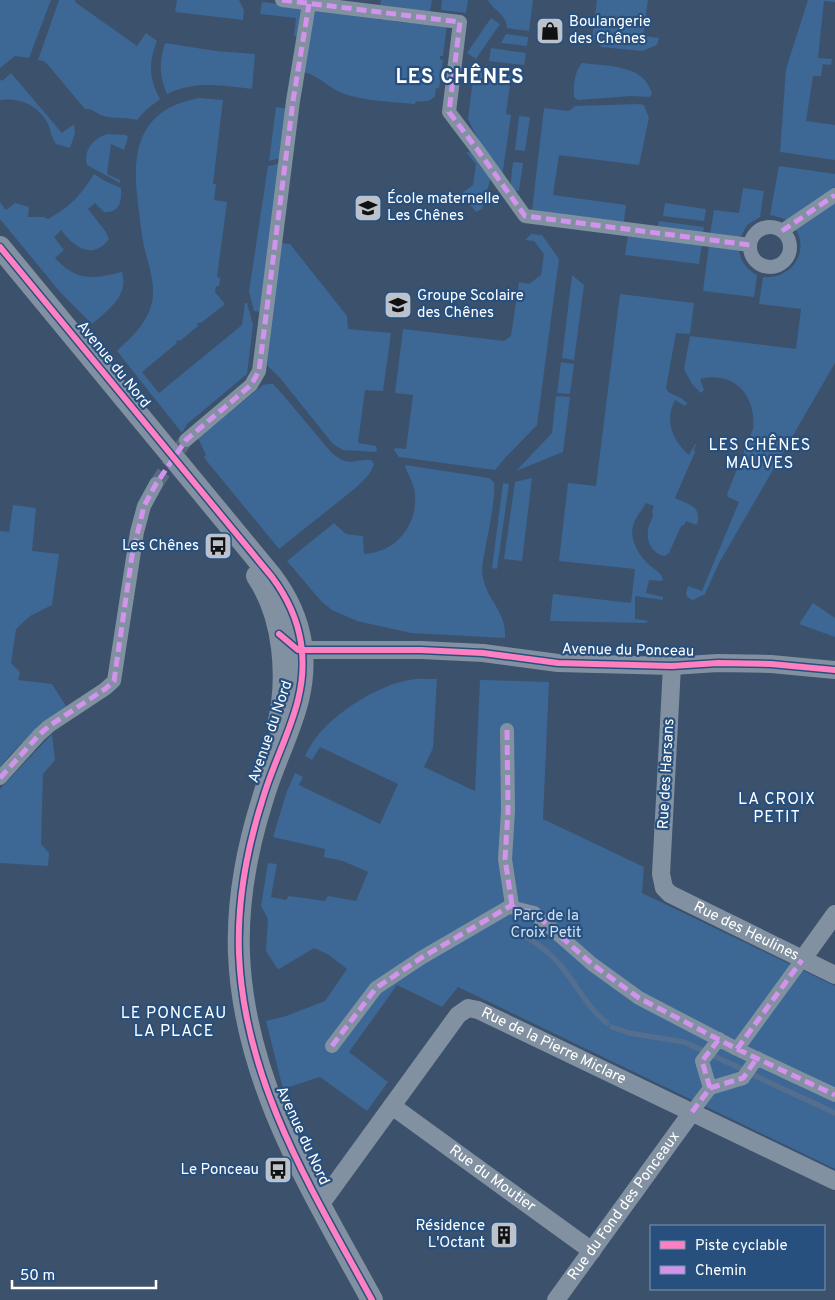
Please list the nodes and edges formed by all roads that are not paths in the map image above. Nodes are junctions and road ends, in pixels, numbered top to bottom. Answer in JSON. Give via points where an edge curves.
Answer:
{"nodes":[{"id":1,"x":282,"y":0,"type":"edge"},
{"id":2,"x":309,"y":4,"type":"junction"},
{"id":3,"x":835,"y":195,"type":"edge"},
{"id":4,"x":782,"y":231,"type":"junction"},
{"id":5,"x":750,"y":245,"type":"junction"},
{"id":6,"x":0,"y":246,"type":"edge"},
{"id":7,"x":0,"y":262,"type":"edge"},
{"id":8,"x":186,"y":440,"type":"tunnel mouth"},
{"id":9,"x":156,"y":484,"type":"tunnel mouth"},
{"id":10,"x":279,"y":634,"type":"junction"},
{"id":11,"x":302,"y":650,"type":"junction"},
{"id":12,"x":672,"y":666,"type":"junction"},
{"id":13,"x":835,"y":670,"type":"edge"},
{"id":14,"x":507,"y":730,"type":"dead end"},
{"id":15,"x":0,"y":778,"type":"edge"},
{"id":16,"x":662,"y":882,"type":"joint"},
{"id":17,"x":512,"y":905,"type":"junction"},
{"id":18,"x":835,"y":914,"type":"edge"},
{"id":19,"x":802,"y":960,"type":"junction"},
{"id":20,"x":835,"y":976,"type":"edge"},
{"id":21,"x":719,"y":1039,"type":"junction"},
{"id":22,"x":332,"y":1046,"type":"dead end"},
{"id":23,"x":737,"y":1049,"type":"junction"},
{"id":24,"x":757,"y":1058,"type":"junction"},
{"id":25,"x":710,"y":1088,"type":"junction"},
{"id":26,"x":835,"y":1095,"type":"edge"},
{"id":27,"x":392,"y":1106,"type":"junction"},
{"id":28,"x":692,"y":1112,"type":"junction"},
{"id":29,"x":835,"y":1181,"type":"edge"},
{"id":30,"x":320,"y":1205,"type":"junction"},
{"id":31,"x":592,"y":1251,"type":"junction"},
{"id":32,"x":361,"y":1300,"type":"edge"},
{"id":33,"x":372,"y":1300,"type":"edge"},
{"id":34,"x":556,"y":1300,"type":"edge"}],
"edges":[{"from":1,"to":2,"type":"street"},
{"from":2,"to":5,"type":"street","via":[[460,22],[449,112],[525,216]]},
{"from":2,"to":8,"type":"street","via":[[293,101],[259,370],[251,384]]},
{"from":3,"to":4,"type":"street"},
{"from":4,"to":5,"type":"street","via":[[772,227],[760,229]]},
{"from":4,"to":5,"type":"street","via":[[788,238],[790,250],[778,265],[759,263],[753,258]]},
{"from":6,"to":11,"type":"street","name":"Avenue du Nord","via":[[280,588],[296,618]]},
{"from":7,"to":10,"type":"street","name":"Avenue du Nord","via":[[253,570],[271,600]]},
{"from":9,"to":15,"type":"street","via":[[144,506],[137,532],[114,681],[49,726]]},
{"from":10,"to":11,"type":"street"},
{"from":10,"to":32,"type":"street","name":"Avenue du Nord","via":[[284,675],[283,704],[276,735],[250,803],[236,865],[230,916],[232,982],[245,1054],[260,1103],[301,1189]]},
{"from":11,"to":12,"type":"street","name":"Avenue du Ponceau","via":[[422,650],[558,662]]},
{"from":11,"to":30,"type":"street","name":"Avenue du Nord","via":[[302,683],[297,705],[266,788],[249,849],[241,901],[239,954],[246,1017],[260,1074]]},
{"from":12,"to":13,"type":"street","name":"Avenue du Ponceau","via":[[771,664]]},
{"from":12,"to":16,"type":"street","name":"Rue des Harsans"},
{"from":14,"to":17,"type":"street","via":[[505,859]]},
{"from":16,"to":19,"type":"street","name":"Rue des Heulines","via":[[666,892]]},
{"from":17,"to":21,"type":"street","via":[[534,913],[592,964],[639,998]]},
{"from":17,"to":22,"type":"street","via":[[376,988]]},
{"from":18,"to":19,"type":"street"},
{"from":19,"to":20,"type":"street","name":"Rue des Heulines"},
{"from":19,"to":23,"type":"street"},
{"from":21,"to":23,"type":"street"},
{"from":21,"to":25,"type":"street","via":[[702,1061]]},
{"from":23,"to":24,"type":"street"},
{"from":24,"to":25,"type":"street","via":[[743,1078]]},
{"from":24,"to":26,"type":"street"},
{"from":25,"to":28,"type":"street"},
{"from":27,"to":28,"type":"street","name":"Rue de la Pierre Miclare","via":[[462,1010],[473,1008]]},
{"from":27,"to":30,"type":"street","name":"Rue de la Pierre Miclare"},
{"from":27,"to":31,"type":"street","name":"Rue du Moutier"},
{"from":28,"to":29,"type":"street","name":"Rue de la Pierre Miclare"},
{"from":28,"to":31,"type":"street","name":"Rue du Fond des Ponceaux"},
{"from":30,"to":33,"type":"street","name":"Avenue du Nord"},
{"from":31,"to":34,"type":"street","name":"Rue du Fond des Ponceaux"}]}
